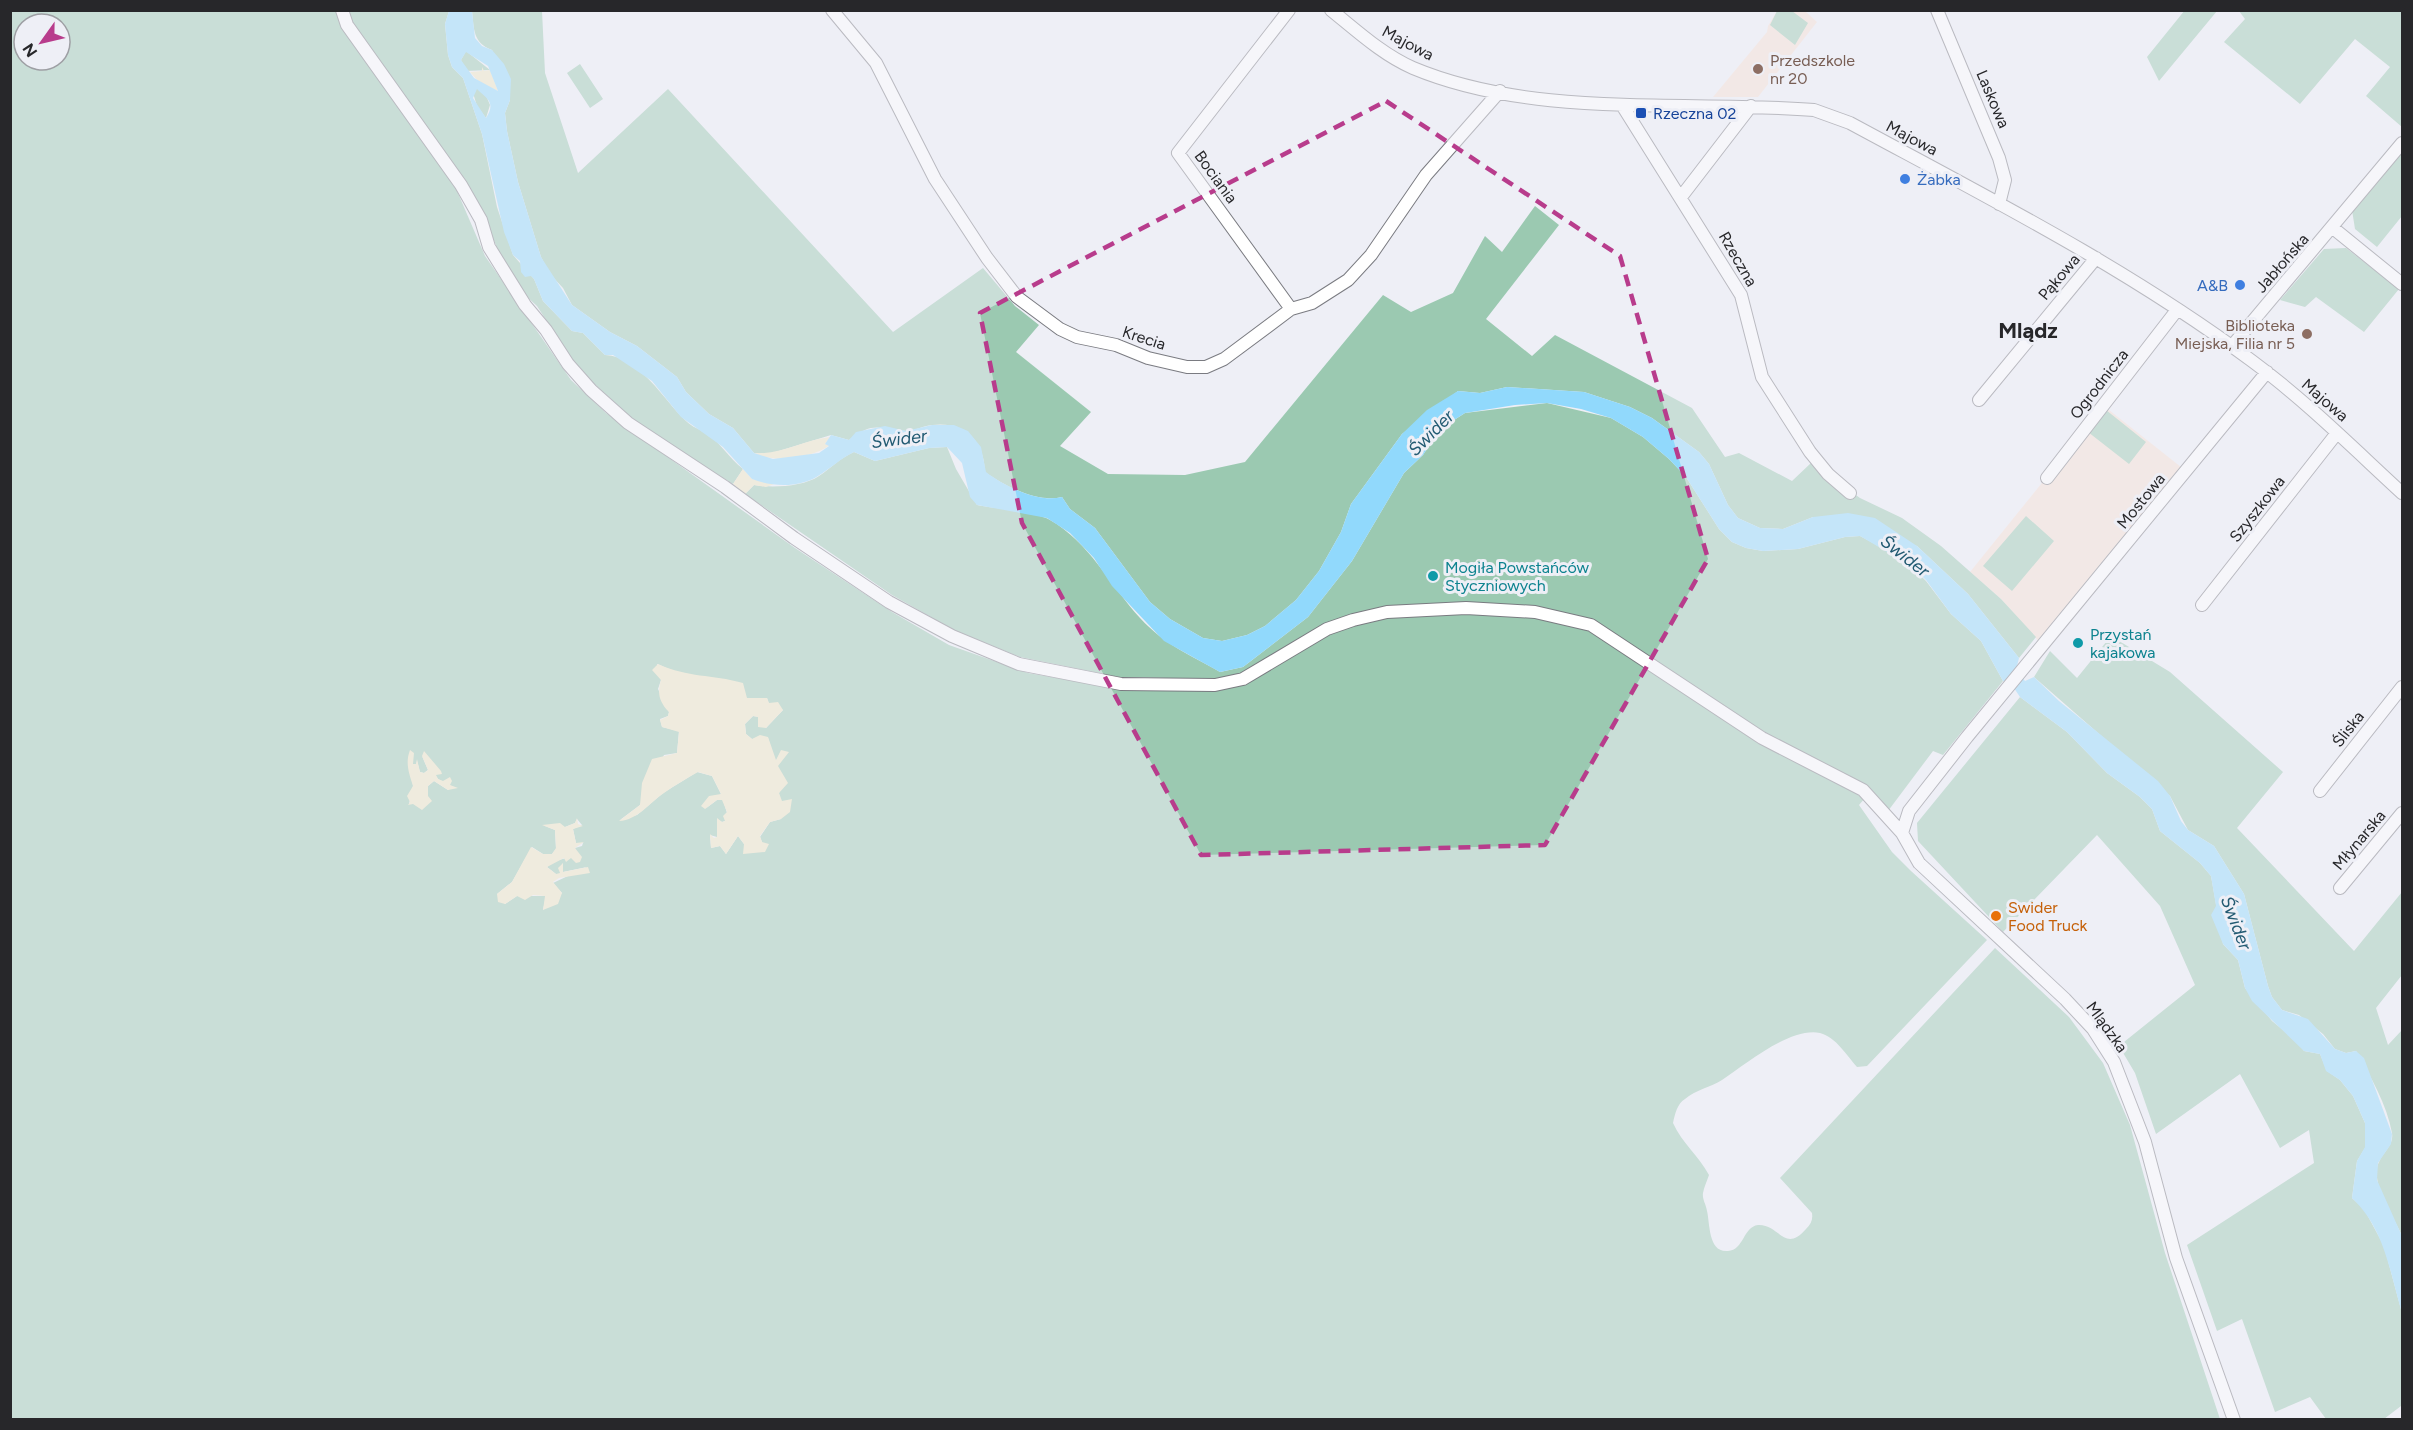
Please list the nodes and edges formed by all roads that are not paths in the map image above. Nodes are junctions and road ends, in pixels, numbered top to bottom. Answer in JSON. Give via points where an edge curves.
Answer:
{"nodes":[{"id":1,"x":342,"y":10,"type":"edge"},
{"id":2,"x":832,"y":10,"type":"edge"},
{"id":3,"x":1288,"y":10,"type":"edge"},
{"id":4,"x":1331,"y":10,"type":"edge"},
{"id":5,"x":1936,"y":10,"type":"edge"},
{"id":6,"x":1500,"y":91,"type":"junction"},
{"id":7,"x":1622,"y":105,"type":"junction"},
{"id":8,"x":1751,"y":106,"type":"junction"},
{"id":9,"x":2403,"y":143,"type":"edge"},
{"id":10,"x":1681,"y":197,"type":"junction"},
{"id":11,"x":1999,"y":204,"type":"junction"},
{"id":12,"x":2334,"y":228,"type":"junction"},
{"id":13,"x":2096,"y":258,"type":"junction"},
{"id":14,"x":2403,"y":284,"type":"edge"},
{"id":15,"x":1291,"y":309,"type":"junction"},
{"id":16,"x":2177,"y":310,"type":"junction"},
{"id":17,"x":2232,"y":346,"type":"junction"},
{"id":18,"x":2267,"y":372,"type":"junction"},
{"id":19,"x":1979,"y":400,"type":"dead end"},
{"id":20,"x":2337,"y":433,"type":"junction"},
{"id":21,"x":2047,"y":478,"type":"dead end"},
{"id":22,"x":2403,"y":492,"type":"edge"},
{"id":23,"x":1850,"y":493,"type":"dead end"},
{"id":24,"x":2202,"y":605,"type":"dead end"},
{"id":25,"x":2403,"y":687,"type":"edge"},
{"id":26,"x":2320,"y":791,"type":"dead end"},
{"id":27,"x":2403,"y":813,"type":"edge"},
{"id":28,"x":1902,"y":833,"type":"junction"},
{"id":29,"x":2340,"y":888,"type":"dead end"},
{"id":30,"x":2234,"y":1419,"type":"edge"}],
"edges":[{"from":1,"to":28,"type":"street","name":"Mlądzka","via":[[347,25],[461,185],[510,283],[591,390],[628,423],[794,538],[889,602],[952,636],[1019,664],[1121,684],[1215,685],[1243,679],[1327,629],[1387,612],[1466,608],[1535,612],[1591,625],[1762,738],[1863,790]]},
{"from":2,"to":15,"type":"street","name":"Krecia","via":[[879,67],[935,179],[987,258],[1017,297],[1060,329],[1148,358],[1187,368],[1206,367],[1224,359]]},
{"from":3,"to":15,"type":"street","name":"Bociania","via":[[1178,153]]},
{"from":4,"to":6,"type":"street","name":"Majowa","via":[[1411,67]]},
{"from":5,"to":11,"type":"street","name":"Laskowa","via":[[2000,158],[2005,180]]},
{"from":6,"to":7,"type":"street","name":"Majowa"},
{"from":6,"to":15,"type":"street","name":"Krecia","via":[[1426,174],[1371,255],[1348,280],[1312,303]]},
{"from":7,"to":8,"type":"street","name":"Majowa"},
{"from":7,"to":10,"type":"street","name":"Rzeczna"},
{"from":8,"to":10,"type":"street"},
{"from":8,"to":11,"type":"street","name":"Majowa","via":[[1814,110],[1850,123]]},
{"from":9,"to":12,"type":"street","name":"Jabłońska"},
{"from":10,"to":23,"type":"street","name":"Rzeczna","via":[[1741,295],[1762,377],[1810,452]]},
{"from":11,"to":13,"type":"street","name":"Majowa"},
{"from":12,"to":14,"type":"street"},
{"from":12,"to":17,"type":"street","name":"Jabłońska"},
{"from":13,"to":16,"type":"street","name":"Majowa"},
{"from":13,"to":19,"type":"street","name":"Pąkowa"},
{"from":16,"to":17,"type":"street","name":"Majowa"},
{"from":16,"to":21,"type":"street","name":"Ogrodnicza"},
{"from":17,"to":18,"type":"street","name":"Majowa"},
{"from":18,"to":20,"type":"street","name":"Majowa"},
{"from":18,"to":28,"type":"street","name":"Mostowa","via":[[1909,811]]},
{"from":20,"to":22,"type":"street","name":"Majowa"},
{"from":20,"to":24,"type":"street","name":"Szyszkowa"},
{"from":25,"to":26,"type":"street","name":"Śliska"},
{"from":27,"to":29,"type":"street","name":"Młynarska"},
{"from":28,"to":30,"type":"street","name":"Mlądzka","via":[[1919,863],[2065,999],[2114,1062],[2145,1142],[2176,1258]]}]}
